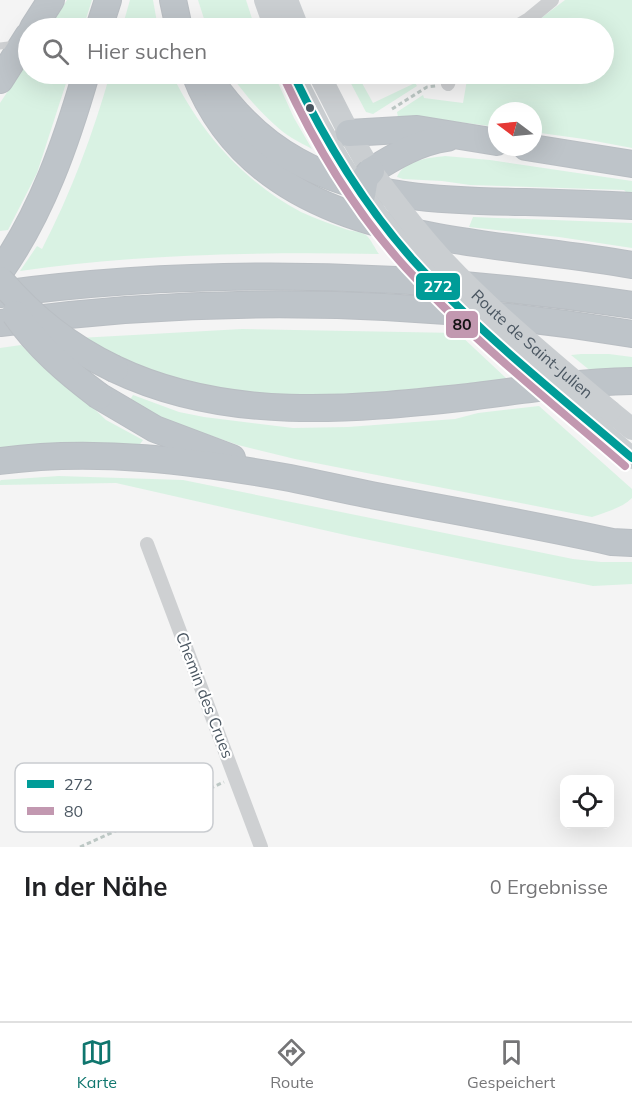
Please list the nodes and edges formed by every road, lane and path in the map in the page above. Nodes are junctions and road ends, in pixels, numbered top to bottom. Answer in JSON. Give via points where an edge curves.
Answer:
{"nodes":[{"id":1,"x":51,"y":0,"type":"edge"},
{"id":2,"x":108,"y":0,"type":"edge"},
{"id":3,"x":265,"y":0,"type":"edge"},
{"id":4,"x":287,"y":0,"type":"edge"},
{"id":5,"x":552,"y":0,"type":"edge"},
{"id":6,"x":37,"y":18,"type":"edge"},
{"id":7,"x":102,"y":18,"type":"edge"},
{"id":8,"x":271,"y":18,"type":"edge"},
{"id":9,"x":294,"y":18,"type":"edge"},
{"id":10,"x":531,"y":18,"type":"edge"},
{"id":11,"x":18,"y":46,"type":"edge"},
{"id":12,"x":0,"y":80,"type":"edge"},
{"id":13,"x":83,"y":84,"type":"edge"},
{"id":14,"x":199,"y":84,"type":"edge"},
{"id":15,"x":213,"y":84,"type":"edge"},
{"id":16,"x":298,"y":84,"type":"edge"},
{"id":17,"x":322,"y":84,"type":"edge"},
{"id":18,"x":436,"y":84,"type":"edge"},
{"id":19,"x":386,"y":113,"type":"dead end"},
{"id":20,"x":464,"y":137,"type":"junction"},
{"id":21,"x":341,"y":141,"type":"junction"},
{"id":22,"x":488,"y":141,"type":"edge"},
{"id":23,"x":542,"y":150,"type":"edge"},
{"id":24,"x":632,"y":164,"type":"edge"},
{"id":25,"x":372,"y":165,"type":"junction"},
{"id":26,"x":362,"y":195,"type":"junction"},
{"id":27,"x":632,"y":206,"type":"edge"},
{"id":28,"x":632,"y":266,"type":"edge"},
{"id":29,"x":1,"y":286,"type":"edge"},
{"id":30,"x":632,"y":305,"type":"edge"},
{"id":31,"x":0,"y":323,"type":"edge"},
{"id":32,"x":632,"y":334,"type":"edge"},
{"id":33,"x":632,"y":381,"type":"edge"},
{"id":34,"x":632,"y":429,"type":"edge"},
{"id":35,"x":632,"y":458,"type":"edge"},
{"id":36,"x":0,"y":461,"type":"edge"},
{"id":37,"x":291,"y":479,"type":"junction"},
{"id":38,"x":632,"y":527,"type":"edge"},
{"id":39,"x":593,"y":538,"type":"junction"},
{"id":40,"x":632,"y":543,"type":"edge"},
{"id":41,"x":147,"y":544,"type":"dead end"},
{"id":42,"x":238,"y":783,"type":"junction"},
{"id":43,"x":213,"y":786,"type":"edge"},
{"id":44,"x":113,"y":832,"type":"edge"},
{"id":45,"x":80,"y":847,"type":"edge"},
{"id":46,"x":261,"y":847,"type":"edge"}],
"edges":[{"from":1,"to":6,"type":"highway"},
{"from":2,"to":7,"type":"highway"},
{"from":3,"to":8,"type":"main road"},
{"from":4,"to":9,"type":"main road"},
{"from":5,"to":10,"type":"street"},
{"from":11,"to":12,"type":"highway"},
{"from":13,"to":29,"type":"highway","via":[[53,173]]},
{"from":14,"to":28,"type":"highway","via":[[218,120],[242,149],[288,186],[328,207],[394,228],[457,241]]},
{"from":15,"to":27,"type":"highway","via":[[255,133],[296,161],[346,182],[440,199]]},
{"from":16,"to":21,"type":"main road","name":"Route de Saint-Julien","via":[[319,125]]},
{"from":17,"to":21,"type":"main road","name":"Route de Saint-Julien"},
{"from":18,"to":19,"type":"path"},
{"from":20,"to":21,"type":"highway","via":[[417,129]]},
{"from":20,"to":22,"type":"highway"},
{"from":20,"to":25,"type":"highway","via":[[424,143]]},
{"from":21,"to":25,"type":"main road","name":"Route de Saint-Julien"},
{"from":21,"to":26,"type":"main road","name":"Route de Saint-Julien","bridge":true},
{"from":23,"to":24,"type":"highway"},
{"from":25,"to":26,"type":"highway","bridge":true},
{"from":25,"to":34,"type":"main road","name":"Route de Saint-Julien","bridge":true,"via":[[396,204],[479,296]]},
{"from":26,"to":35,"type":"main road","name":"Route de Saint-Julien","bridge":true,"via":[[449,298]]},
{"from":29,"to":30,"type":"highway","via":[[308,277],[503,288]]},
{"from":29,"to":33,"type":"highway","bridge":true,"via":[[48,328],[115,369],[154,386],[248,406],[339,409]]},
{"from":29,"to":37,"type":"highway","bridge":true,"via":[[32,337],[99,396],[155,429]]},
{"from":31,"to":32,"type":"highway","via":[[162,308],[333,305],[539,320]]},
{"from":36,"to":37,"type":"highway","via":[[122,458],[216,466]]},
{"from":37,"to":39,"type":"highway"},
{"from":38,"to":39,"type":"highway"},
{"from":39,"to":40,"type":"highway"},
{"from":41,"to":42,"type":"street","name":"Chemin des Crues"},
{"from":42,"to":43,"type":"path"},
{"from":42,"to":46,"type":"street","name":"Chemin des Crues"},
{"from":44,"to":45,"type":"path"}]}
